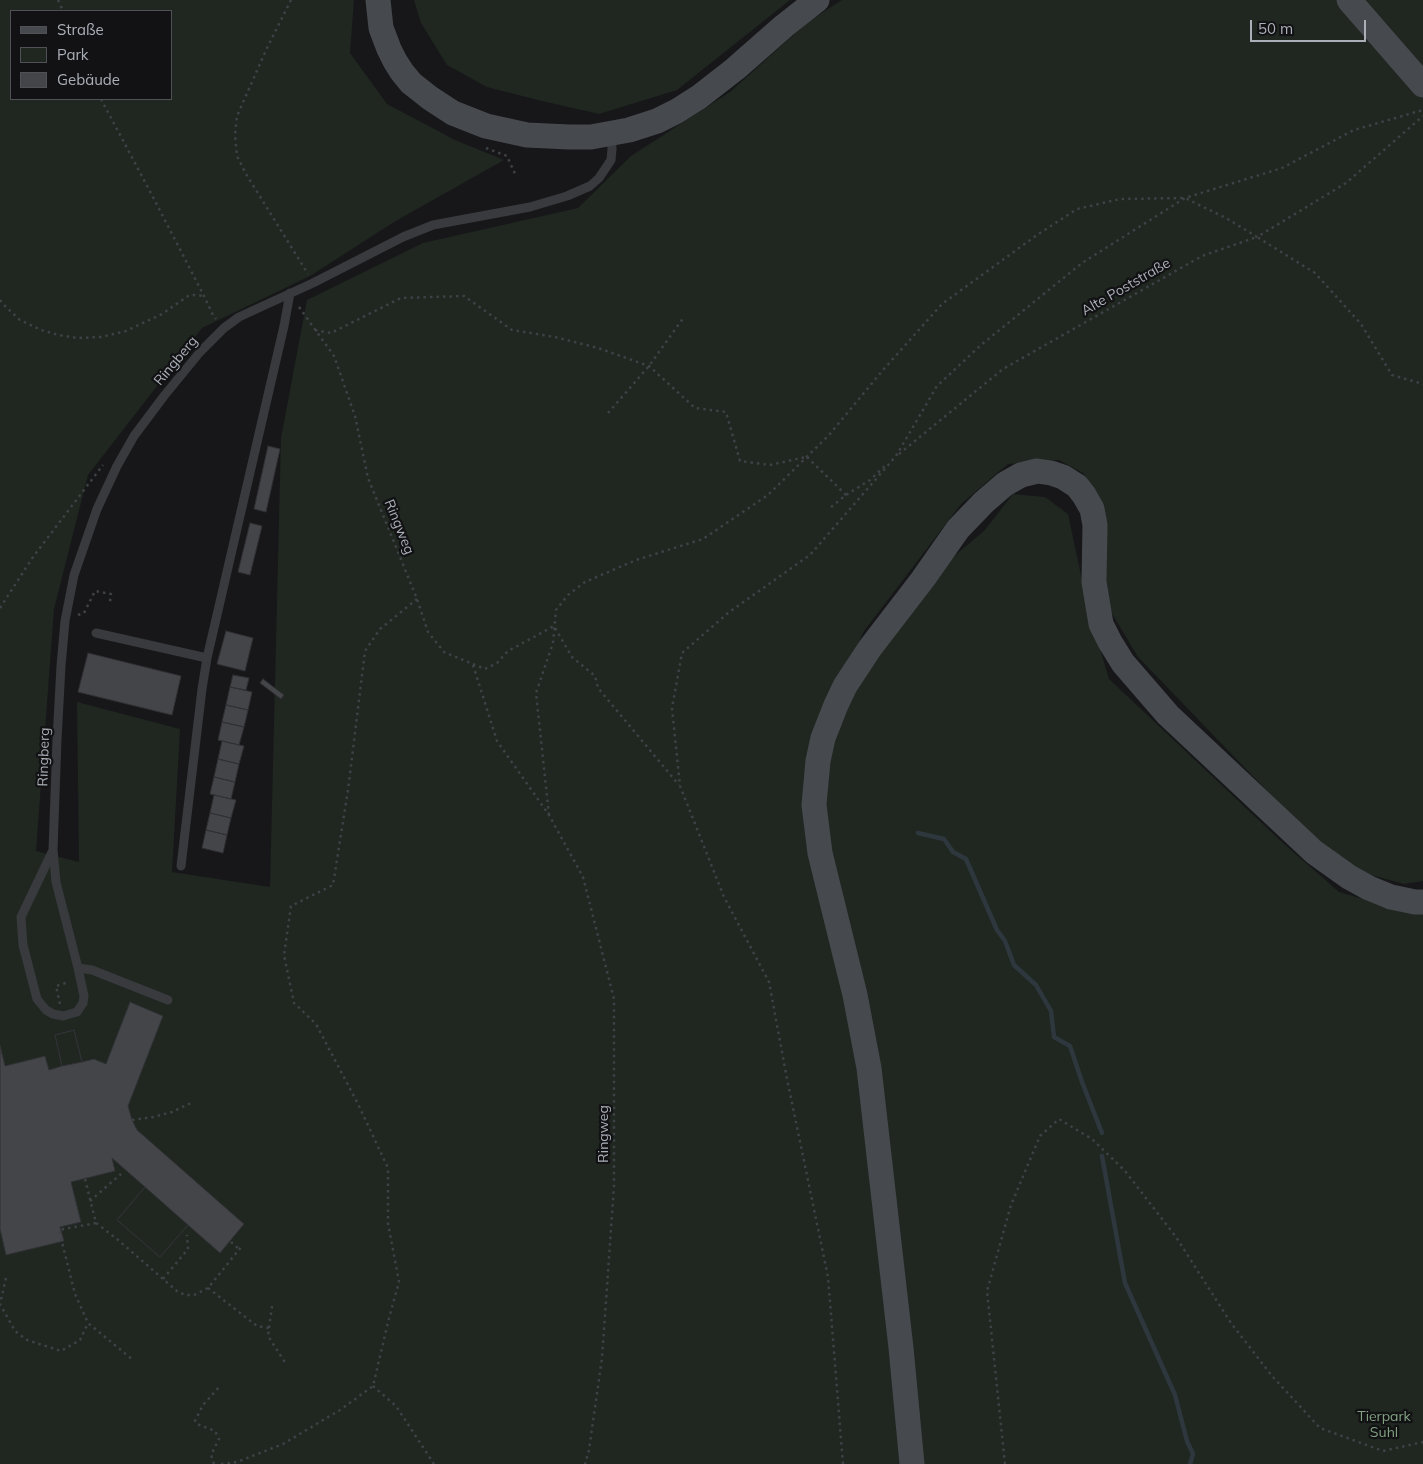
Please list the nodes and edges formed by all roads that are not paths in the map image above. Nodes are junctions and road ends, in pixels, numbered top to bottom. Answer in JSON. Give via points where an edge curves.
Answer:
{"nodes":[{"id":1,"x":378,"y":0,"type":"edge"},
{"id":2,"x":817,"y":0,"type":"edge"},
{"id":3,"x":1349,"y":0,"type":"edge"},
{"id":4,"x":1423,"y":86,"type":"edge"},
{"id":5,"x":611,"y":134,"type":"junction"},
{"id":6,"x":290,"y":293,"type":"junction"},
{"id":7,"x":96,"y":634,"type":"dead end"},
{"id":8,"x":207,"y":658,"type":"junction"},
{"id":9,"x":53,"y":850,"type":"junction"},
{"id":10,"x":181,"y":866,"type":"dead end"},
{"id":11,"x":1423,"y":902,"type":"edge"},
{"id":12,"x":78,"y":968,"type":"junction"},
{"id":13,"x":168,"y":1000,"type":"dead end"},
{"id":14,"x":912,"y":1464,"type":"edge"}],
"edges":[{"from":1,"to":5,"type":"main road","via":[[381,28],[398,67],[411,83],[444,108],[486,126],[527,135],[569,138]]},
{"from":2,"to":5,"type":"main road","via":[[735,69],[677,111],[656,121]]},
{"from":3,"to":4,"type":"main road"},
{"from":5,"to":6,"type":"lane","name":"Ringberg","via":[[611,160],[600,178],[582,191],[530,207],[433,224]]},
{"from":6,"to":8,"type":"lane"},
{"from":6,"to":9,"type":"lane","name":"Ringberg","via":[[239,316],[200,352],[134,436],[97,509],[74,575],[65,630]]},
{"from":7,"to":8,"type":"lane"},
{"from":8,"to":10,"type":"lane"},
{"from":9,"to":12,"type":"lane","name":"Ringberg","via":[[56,882]]},
{"from":9,"to":12,"type":"lane","name":"Ringberg","via":[[21,917],[23,945],[37,999],[46,1010],[63,1016],[77,1012],[83,1003]]},
{"from":11,"to":14,"type":"main road","via":[[1391,897],[1368,888],[1314,852],[1168,714],[1123,663],[1101,624],[1094,582],[1095,525],[1092,509],[1077,486],[1051,473],[1037,471],[1021,475],[984,502],[958,529],[845,686],[823,738],[814,805],[820,853],[855,995],[869,1068]]},
{"from":12,"to":13,"type":"lane","via":[[92,970]]}]}
